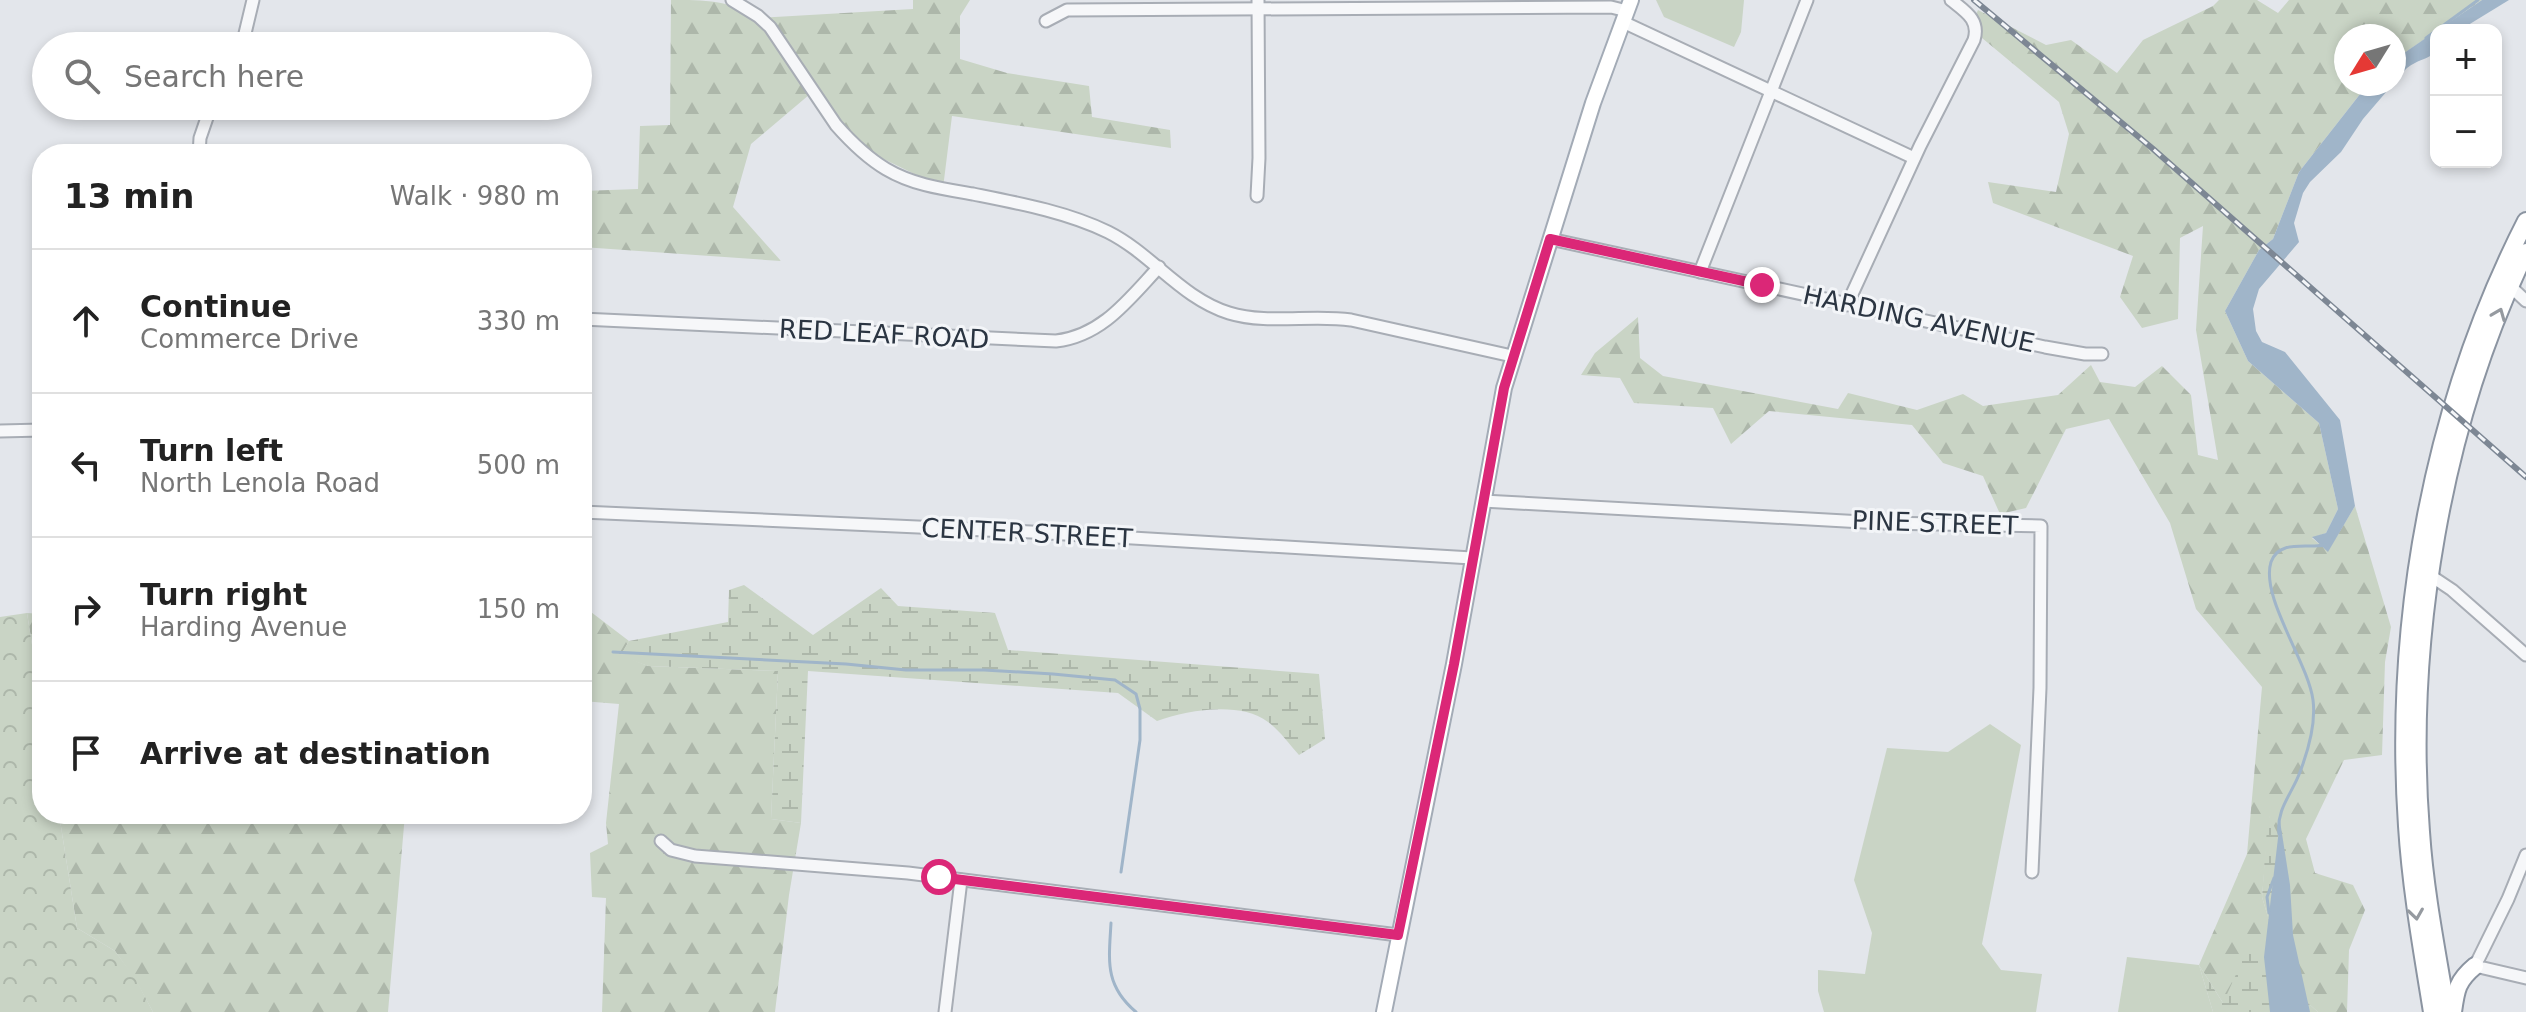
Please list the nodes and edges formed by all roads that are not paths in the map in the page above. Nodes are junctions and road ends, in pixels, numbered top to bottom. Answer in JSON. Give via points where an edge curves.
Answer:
{"nodes":[{"id":1,"x":253,"y":0,"type":"edge"},
{"id":2,"x":732,"y":0,"type":"edge"},
{"id":3,"x":1807,"y":0,"type":"edge"},
{"id":4,"x":1951,"y":0,"type":"edge"},
{"id":5,"x":1258,"y":5,"type":"edge"},
{"id":6,"x":1627,"y":11,"type":"edge"},
{"id":7,"x":1046,"y":21,"type":"dead end"},
{"id":8,"x":245,"y":32,"type":"edge"},
{"id":9,"x":1771,"y":93,"type":"junction"},
{"id":10,"x":206,"y":120,"type":"edge"},
{"id":11,"x":201,"y":144,"type":"edge"},
{"id":12,"x":1914,"y":158,"type":"junction"},
{"id":13,"x":1257,"y":196,"type":"dead end"},
{"id":14,"x":2526,"y":221,"type":"edge"},
{"id":15,"x":1550,"y":239,"type":"junction"},
{"id":16,"x":2526,"y":252,"type":"edge"},
{"id":17,"x":1159,"y":267,"type":"junction"},
{"id":18,"x":1700,"y":272,"type":"junction"},
{"id":19,"x":2510,"y":286,"type":"junction"},
{"id":20,"x":2526,"y":301,"type":"edge"},
{"id":21,"x":1847,"y":305,"type":"junction"},
{"id":22,"x":592,"y":320,"type":"edge"},
{"id":23,"x":2102,"y":354,"type":"dead end"},
{"id":24,"x":1512,"y":356,"type":"junction"},
{"id":25,"x":32,"y":430,"type":"edge"},
{"id":26,"x":0,"y":431,"type":"edge"},
{"id":27,"x":1483,"y":501,"type":"junction"},
{"id":28,"x":592,"y":512,"type":"edge"},
{"id":29,"x":1472,"y":558,"type":"junction"},
{"id":30,"x":2431,"y":576,"type":"junction"},
{"id":31,"x":2526,"y":655,"type":"edge"},
{"id":32,"x":661,"y":841,"type":"dead end"},
{"id":33,"x":2526,"y":855,"type":"edge"},
{"id":34,"x":2032,"y":872,"type":"dead end"},
{"id":35,"x":961,"y":880,"type":"junction"},
{"id":36,"x":1398,"y":935,"type":"junction"},
{"id":37,"x":2475,"y":966,"type":"junction"},
{"id":38,"x":2526,"y":978,"type":"edge"},
{"id":39,"x":945,"y":1012,"type":"edge"},
{"id":40,"x":1384,"y":1012,"type":"edge"},
{"id":41,"x":2432,"y":1012,"type":"edge"},
{"id":42,"x":2450,"y":1012,"type":"edge"}],
"edges":[{"from":1,"to":8,"type":"street"},
{"from":2,"to":17,"type":"street","via":[[770,27],[836,125],[887,170],[916,183],[1084,221],[1121,239]]},
{"from":3,"to":9,"type":"street"},
{"from":4,"to":12,"type":"street","via":[[1971,17],[1977,31]]},
{"from":5,"to":6,"type":"street"},
{"from":5,"to":7,"type":"street","via":[[1067,10]]},
{"from":5,"to":13,"type":"street"},
{"from":6,"to":9,"type":"street"},
{"from":6,"to":15,"type":"main road"},
{"from":9,"to":12,"type":"street"},
{"from":9,"to":18,"type":"street"},
{"from":10,"to":11,"type":"street"},
{"from":12,"to":21,"type":"street"},
{"from":14,"to":41,"type":"highway","one_way":true,"via":[[2482,319],[2452,412],[2424,530],[2411,622],[2404,724],[2406,816]]},
{"from":15,"to":18,"type":"street","name":"HARDING AVENUE"},
{"from":15,"to":24,"type":"main road"},
{"from":16,"to":19,"type":"highway"},
{"from":17,"to":22,"type":"street","name":"RED LEAF ROAD","via":[[1097,327],[1056,341]]},
{"from":17,"to":24,"type":"street","via":[[1205,303],[1240,315],[1351,320]]},
{"from":18,"to":21,"type":"street","name":"HARDING AVENUE"},
{"from":19,"to":20,"type":"street"},
{"from":30,"to":19,"type":"highway","one_way":true,"via":[[2464,417]]},
{"from":21,"to":23,"type":"street","name":"HARDING AVENUE"},
{"from":24,"to":27,"type":"main road"},
{"from":25,"to":26,"type":"street"},
{"from":27,"to":29,"type":"main road"},
{"from":27,"to":34,"type":"street","name":"PINE STREET","via":[[1881,523],[2041,526]]},
{"from":28,"to":29,"type":"street","name":"CENTER STREET"},
{"from":29,"to":36,"type":"main road"},
{"from":30,"to":31,"type":"street"},
{"from":30,"to":42,"type":"highway","via":[[2420,681],[2419,796],[2425,877]]},
{"from":32,"to":35,"type":"street","via":[[671,850],[695,856]]},
{"from":33,"to":37,"type":"street"},
{"from":35,"to":36,"type":"street"},
{"from":35,"to":39,"type":"street"},
{"from":36,"to":40,"type":"main road"},
{"from":37,"to":38,"type":"street"},
{"from":37,"to":42,"type":"highway","via":[[2461,977]]}]}
